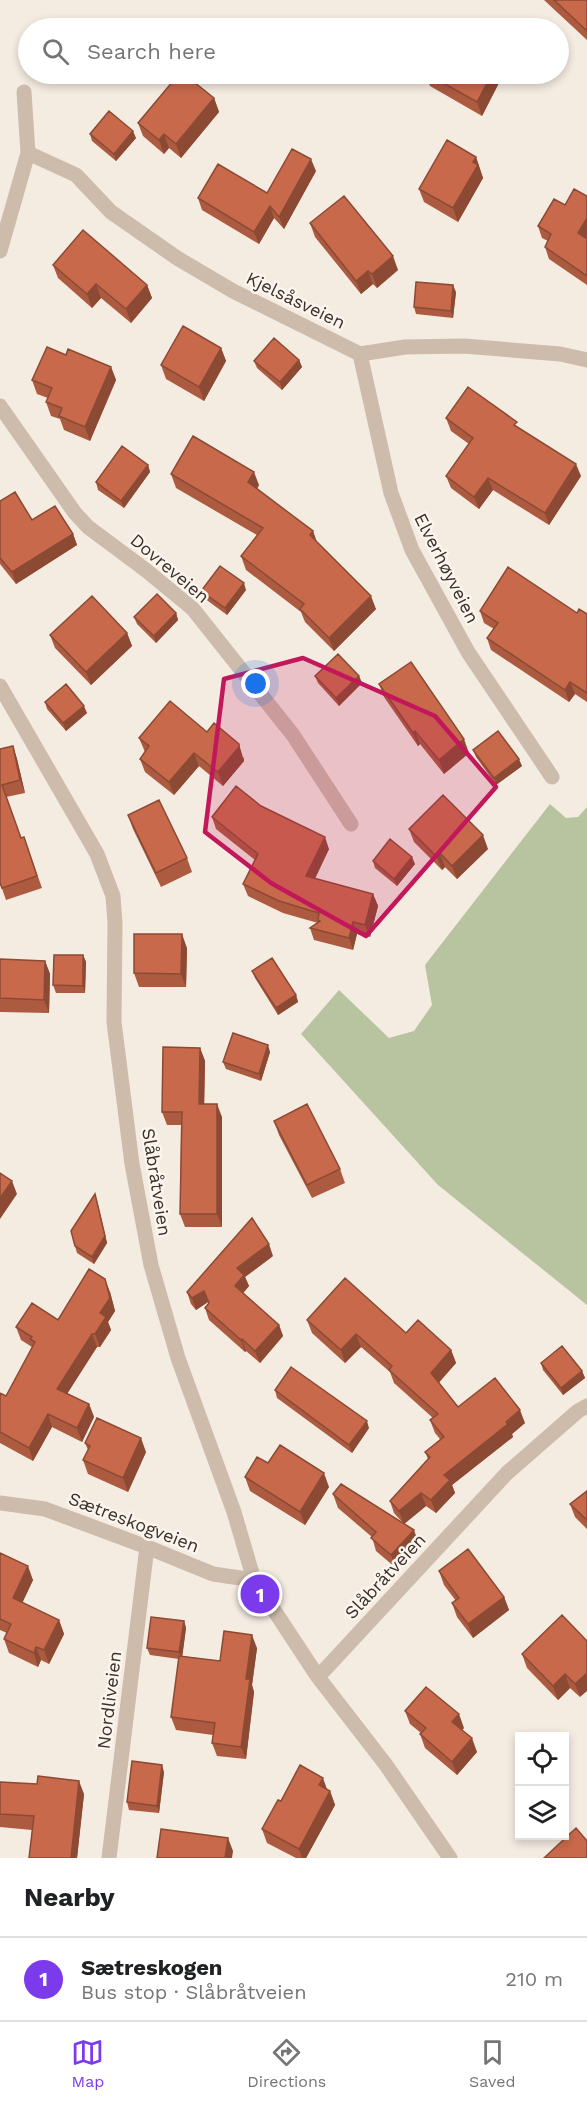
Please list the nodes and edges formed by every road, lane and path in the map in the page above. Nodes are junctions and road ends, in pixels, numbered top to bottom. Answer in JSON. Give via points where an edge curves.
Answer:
{"nodes":[{"id":1,"x":24,"y":92,"type":"dead end"},
{"id":2,"x":28,"y":153,"type":"junction"},
{"id":3,"x":0,"y":251,"type":"edge"},
{"id":4,"x":360,"y":354,"type":"junction"},
{"id":5,"x":587,"y":360,"type":"edge"},
{"id":6,"x":0,"y":405,"type":"edge"},
{"id":7,"x":0,"y":686,"type":"edge"},
{"id":8,"x":552,"y":777,"type":"dead end"},
{"id":9,"x":351,"y":824,"type":"dead end"},
{"id":10,"x":587,"y":1406,"type":"edge"},
{"id":11,"x":0,"y":1503,"type":"edge"},
{"id":12,"x":147,"y":1546,"type":"junction"},
{"id":13,"x":254,"y":1580,"type":"junction"},
{"id":14,"x":318,"y":1677,"type":"junction"},
{"id":15,"x":109,"y":1858,"type":"edge"},
{"id":16,"x":450,"y":1858,"type":"edge"}],
"edges":[{"from":1,"to":2,"type":"street"},
{"from":2,"to":3,"type":"street"},
{"from":2,"to":4,"type":"street","name":"Kjelsåsveien","via":[[76,175],[111,212],[177,258],[233,291]]},
{"from":4,"to":5,"type":"street","via":[[405,346],[464,346]]},
{"from":4,"to":8,"type":"street","name":"Elverhøyveien","via":[[391,493],[412,550],[468,652]]},
{"from":6,"to":9,"type":"street","name":"Dovreveien","via":[[88,527],[194,609],[293,735]]},
{"from":7,"to":13,"type":"street","name":"Slåbråtveien","via":[[97,854],[113,896],[114,1022],[132,1164],[151,1265],[178,1358],[234,1512]]},
{"from":10,"to":14,"type":"street","name":"Slåbråtveien","via":[[507,1473]]},
{"from":11,"to":12,"type":"street","name":"Sætreskogveien","via":[[45,1509]]},
{"from":12,"to":13,"type":"street","name":"Sætreskogveien","via":[[213,1574]]},
{"from":12,"to":15,"type":"street","name":"Nordliveien"},
{"from":13,"to":14,"type":"street","name":"Slåbråtveien"},
{"from":14,"to":16,"type":"street","name":"Slåbråtveien","via":[[386,1765]]}]}
